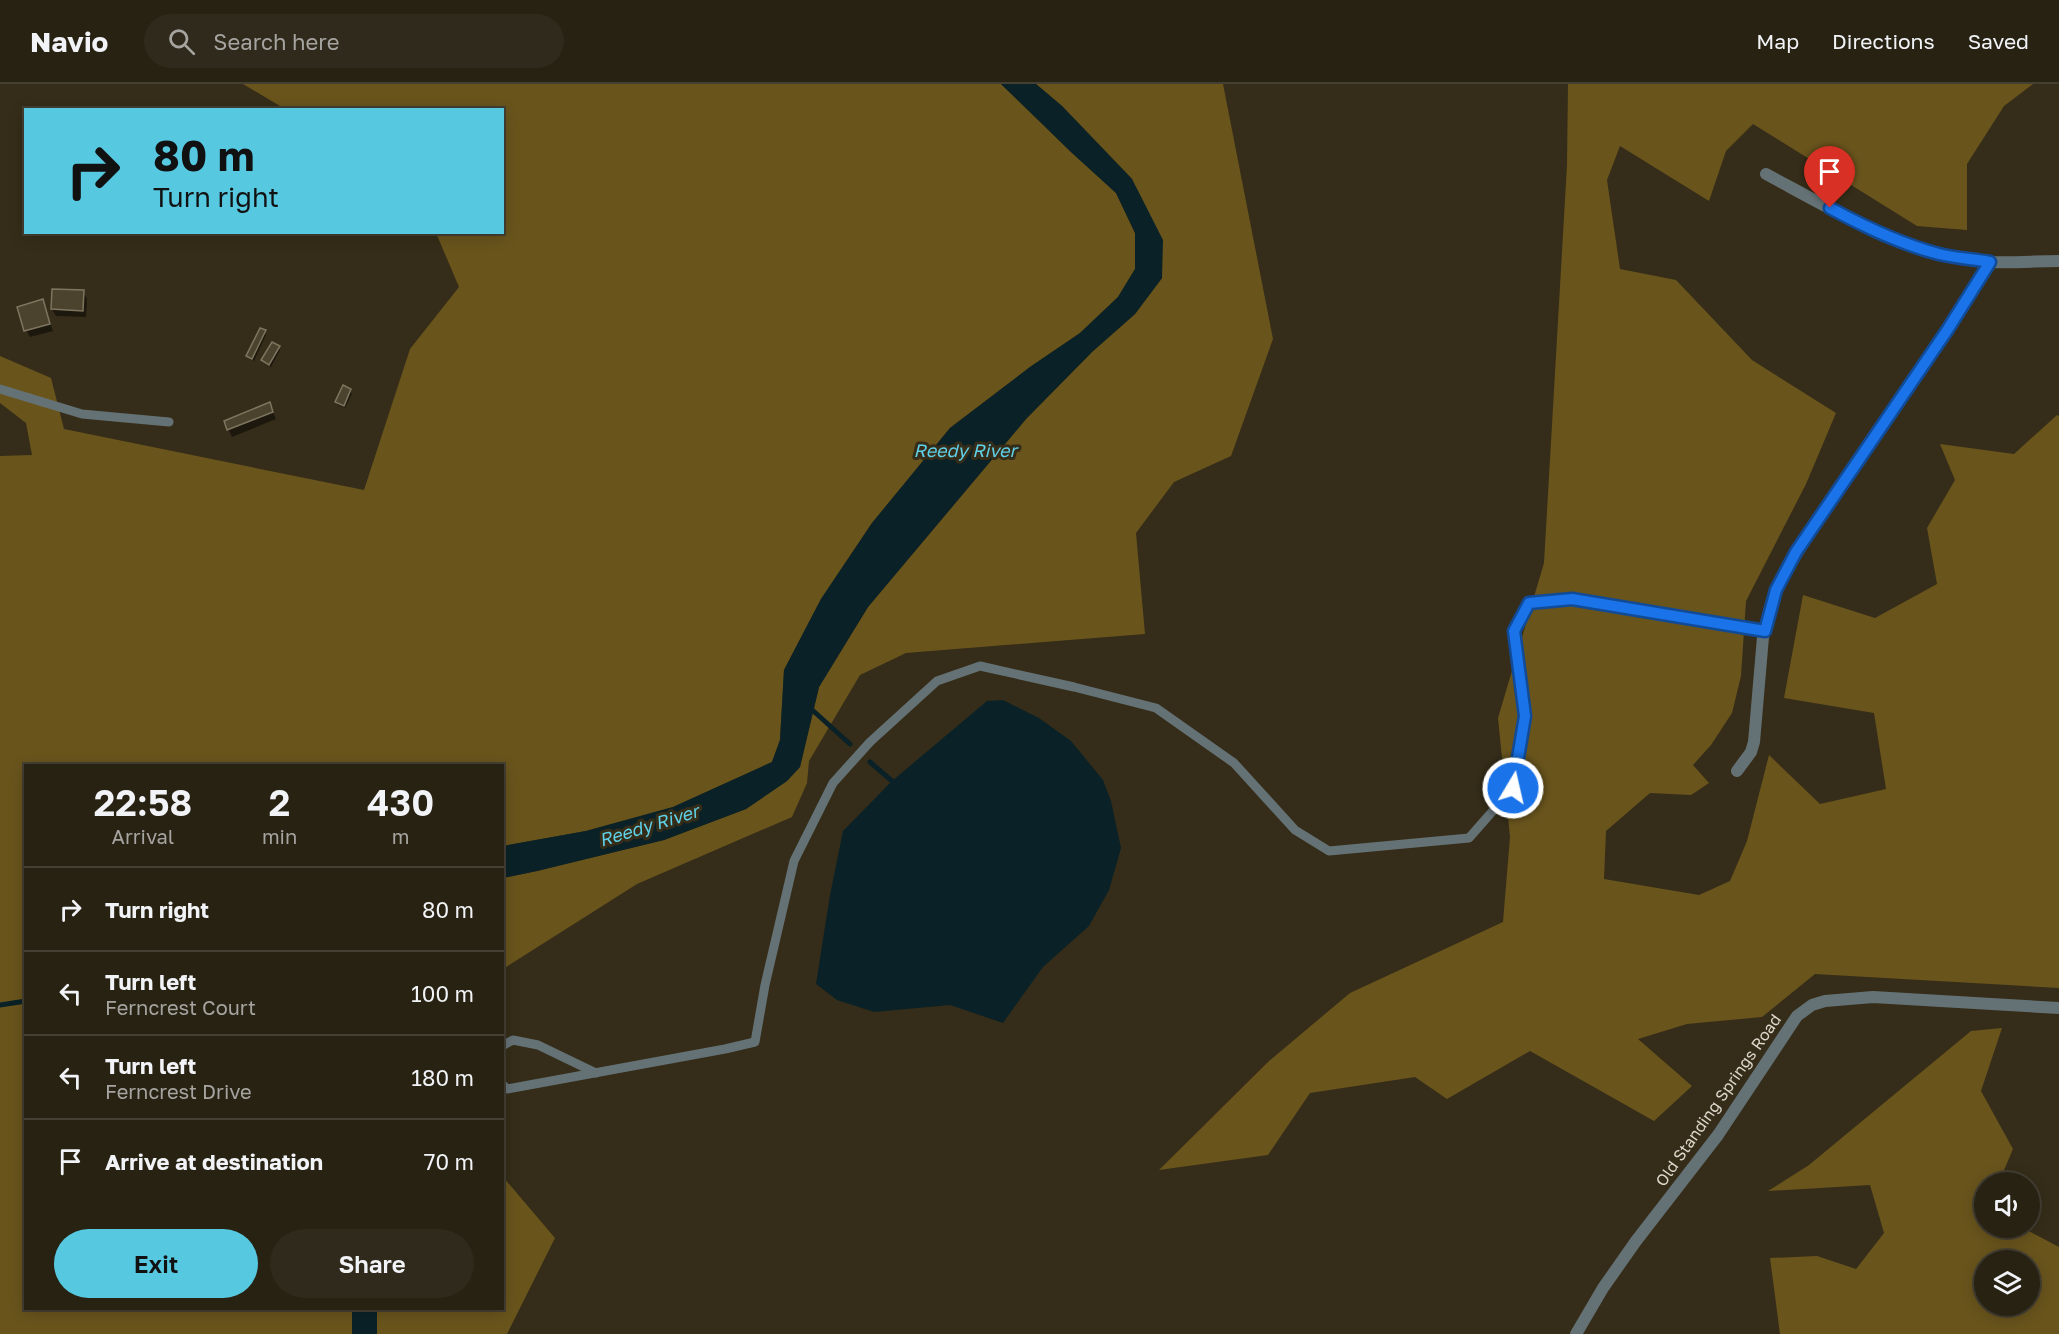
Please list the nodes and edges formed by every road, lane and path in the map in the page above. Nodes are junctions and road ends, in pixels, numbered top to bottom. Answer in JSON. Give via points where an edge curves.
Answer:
{"nodes":[{"id":1,"x":1766,"y":174,"type":"dead end"},
{"id":2,"x":2059,"y":261,"type":"edge"},
{"id":3,"x":1990,"y":262,"type":"junction"},
{"id":4,"x":0,"y":389,"type":"edge"},
{"id":5,"x":169,"y":422,"type":"dead end"},
{"id":6,"x":1765,"y":631,"type":"junction"},
{"id":7,"x":1737,"y":771,"type":"dead end"},
{"id":8,"x":2059,"y":1008,"type":"edge"},
{"id":9,"x":504,"y":1045,"type":"edge"},
{"id":10,"x":596,"y":1073,"type":"junction"},
{"id":11,"x":504,"y":1086,"type":"edge"},
{"id":12,"x":1576,"y":1334,"type":"edge"}],
"edges":[{"from":1,"to":3,"type":"street","via":[[1867,228],[1908,245]]},
{"from":2,"to":3,"type":"street"},
{"from":3,"to":6,"type":"street","via":[[1796,552],[1776,590]]},
{"from":4,"to":5,"type":"lane","via":[[82,414]]},
{"from":6,"to":7,"type":"street","via":[[1754,742]]},
{"from":6,"to":10,"type":"lane","via":[[1572,599],[1529,603],[1514,631],[1525,716],[1513,788],[1469,838],[1329,850],[1296,830],[1234,764],[1156,708],[980,666],[938,681],[870,742],[833,783],[794,861],[755,1042]]},
{"from":8,"to":12,"type":"street","name":"Old Standing Springs Road","via":[[1873,997],[1826,1000],[1812,1005],[1792,1022],[1718,1135],[1603,1288]]},
{"from":9,"to":10,"type":"lane","via":[[513,1040],[538,1044]]},
{"from":10,"to":11,"type":"lane","via":[[507,1089]]}]}
